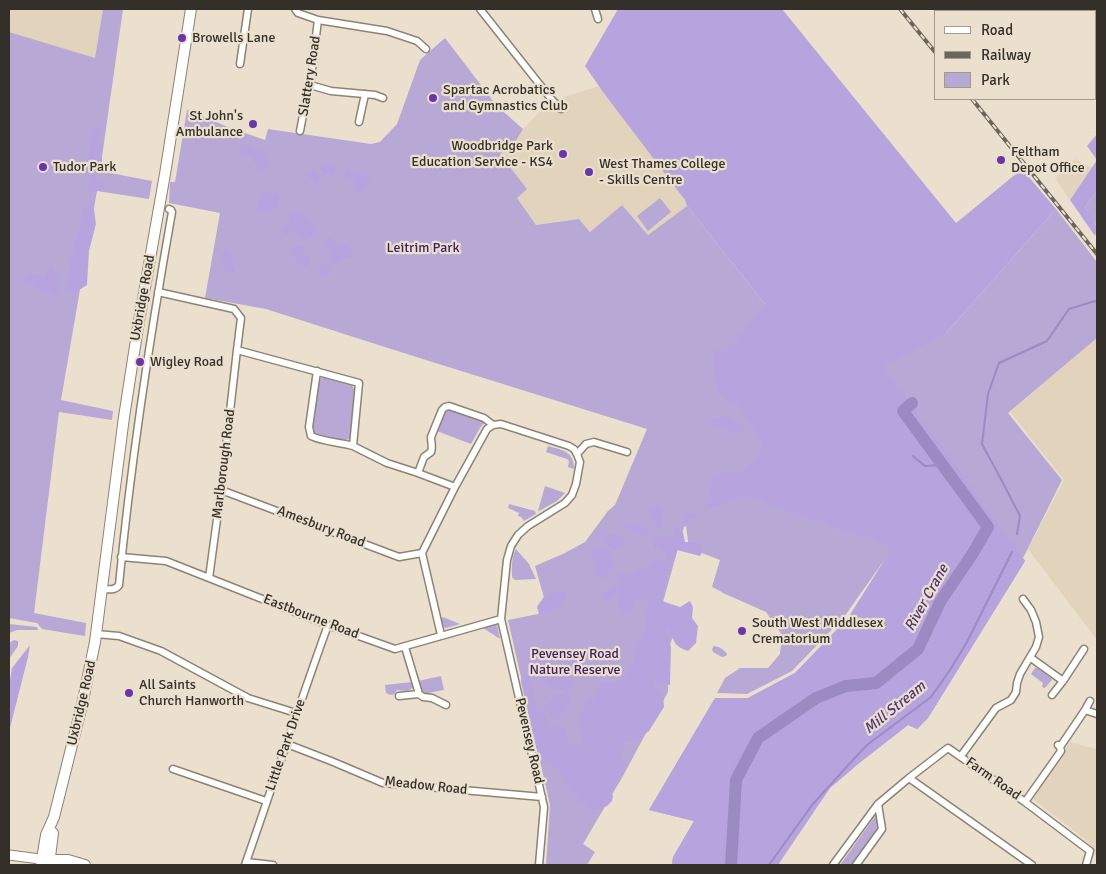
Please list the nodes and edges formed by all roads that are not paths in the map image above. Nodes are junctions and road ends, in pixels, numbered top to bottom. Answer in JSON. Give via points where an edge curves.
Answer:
{"nodes":[{"id":1,"x":191,"y":9,"type":"edge"},
{"id":2,"x":248,"y":9,"type":"edge"},
{"id":3,"x":295,"y":9,"type":"edge"},
{"id":4,"x":480,"y":9,"type":"edge"},
{"id":5,"x":595,"y":9,"type":"edge"},
{"id":6,"x":598,"y":19,"type":"dead end"},
{"id":7,"x":318,"y":20,"type":"junction"},
{"id":8,"x":424,"y":35,"type":"dead end"},
{"id":9,"x":418,"y":41,"type":"junction"},
{"id":10,"x":426,"y":49,"type":"dead end"},
{"id":11,"x":240,"y":64,"type":"dead end"},
{"id":12,"x":310,"y":85,"type":"junction"},
{"id":13,"x":365,"y":94,"type":"junction"},
{"id":14,"x":383,"y":98,"type":"dead end"},
{"id":15,"x":561,"y":109,"type":"dead end"},
{"id":16,"x":359,"y":122,"type":"dead end"},
{"id":17,"x":300,"y":131,"type":"dead end"},
{"id":18,"x":169,"y":209,"type":"dead end"},
{"id":19,"x":158,"y":292,"type":"junction"},
{"id":20,"x":237,"y":350,"type":"junction"},
{"id":21,"x":317,"y":371,"type":"junction"},
{"id":22,"x":493,"y":425,"type":"junction"},
{"id":23,"x":353,"y":446,"type":"junction"},
{"id":24,"x":627,"y":452,"type":"dead end"},
{"id":25,"x":577,"y":454,"type":"junction"},
{"id":26,"x":418,"y":473,"type":"junction"},
{"id":27,"x":455,"y":487,"type":"junction"},
{"id":28,"x":221,"y":490,"type":"junction"},
{"id":29,"x":422,"y":553,"type":"junction"},
{"id":30,"x":121,"y":558,"type":"junction"},
{"id":31,"x":210,"y":578,"type":"junction"},
{"id":32,"x":102,"y":589,"type":"junction"},
{"id":33,"x":1023,"y":599,"type":"dead end"},
{"id":34,"x":501,"y":619,"type":"junction"},
{"id":35,"x":328,"y":625,"type":"junction"},
{"id":36,"x":96,"y":634,"type":"junction"},
{"id":37,"x":440,"y":636,"type":"junction"},
{"id":38,"x":405,"y":647,"type":"junction"},
{"id":39,"x":1084,"y":649,"type":"dead end"},
{"id":40,"x":1031,"y":658,"type":"junction"},
{"id":41,"x":1063,"y":681,"type":"junction"},
{"id":42,"x":419,"y":694,"type":"junction"},
{"id":43,"x":1052,"y":695,"type":"dead end"},
{"id":44,"x":399,"y":696,"type":"dead end"},
{"id":45,"x":1090,"y":701,"type":"dead end"},
{"id":46,"x":446,"y":705,"type":"dead end"},
{"id":47,"x":1085,"y":710,"type":"junction"},
{"id":48,"x":296,"y":713,"type":"junction"},
{"id":49,"x":1097,"y":714,"type":"edge"},
{"id":50,"x":287,"y":744,"type":"junction"},
{"id":51,"x":961,"y":756,"type":"junction"},
{"id":52,"x":173,"y":769,"type":"dead end"},
{"id":53,"x":909,"y":778,"type":"junction"},
{"id":54,"x":542,"y":797,"type":"junction"},
{"id":55,"x":266,"y":801,"type":"junction"},
{"id":56,"x":1025,"y":802,"type":"junction"},
{"id":57,"x":878,"y":804,"type":"junction"},
{"id":58,"x":9,"y":855,"type":"edge"},
{"id":59,"x":48,"y":863,"type":"edge"},
{"id":60,"x":245,"y":864,"type":"edge"},
{"id":61,"x":84,"y":865,"type":"edge"},
{"id":62,"x":90,"y":865,"type":"edge"},
{"id":63,"x":274,"y":865,"type":"edge"},
{"id":64,"x":540,"y":865,"type":"edge"},
{"id":65,"x":833,"y":865,"type":"edge"},
{"id":66,"x":856,"y":865,"type":"edge"},
{"id":67,"x":1032,"y":865,"type":"edge"},
{"id":68,"x":1086,"y":865,"type":"edge"}],
"edges":[{"from":1,"to":32,"type":"main road","name":"Uxbridge Road","via":[[125,408]]},
{"from":2,"to":11,"type":"street"},
{"from":3,"to":7,"type":"street"},
{"from":4,"to":15,"type":"street"},
{"from":5,"to":6,"type":"street"},
{"from":7,"to":9,"type":"street","via":[[387,31]]},
{"from":7,"to":12,"type":"street","name":"Slattery Road"},
{"from":8,"to":9,"type":"street"},
{"from":9,"to":10,"type":"street"},
{"from":12,"to":13,"type":"street","via":[[331,91]]},
{"from":12,"to":17,"type":"street","name":"Slattery Road"},
{"from":13,"to":14,"type":"street"},
{"from":13,"to":16,"type":"street"},
{"from":18,"to":19,"type":"street","name":"Uxbridge Road","via":[[172,212]]},
{"from":19,"to":20,"type":"street","via":[[234,308],[241,318]]},
{"from":19,"to":30,"type":"street","name":"Uxbridge Road"},
{"from":20,"to":21,"type":"street"},
{"from":20,"to":28,"type":"street","name":"Marlborough Road"},
{"from":21,"to":23,"type":"street","via":[[309,428],[311,436]]},
{"from":21,"to":23,"type":"street","via":[[362,384]]},
{"from":22,"to":25,"type":"street","via":[[501,424],[569,446]]},
{"from":22,"to":26,"type":"street","via":[[484,418],[445,407],[431,437],[431,452],[424,457]]},
{"from":22,"to":27,"type":"street","via":[[487,429]]},
{"from":23,"to":26,"type":"street","via":[[387,463]]},
{"from":24,"to":25,"type":"street","via":[[594,442],[586,444]]},
{"from":25,"to":34,"type":"street","via":[[580,468],[572,495],[565,503],[528,526],[511,546]]},
{"from":26,"to":27,"type":"street"},
{"from":27,"to":29,"type":"street"},
{"from":28,"to":29,"type":"street","name":"Amesbury Road","via":[[398,557]]},
{"from":28,"to":31,"type":"street","name":"Marlborough Road"},
{"from":29,"to":37,"type":"street"},
{"from":30,"to":31,"type":"street","name":"Eastbourne Road","via":[[166,561]]},
{"from":30,"to":32,"type":"street","name":"Uxbridge Road","via":[[119,585],[113,590]]},
{"from":31,"to":35,"type":"street","name":"Eastbourne Road"},
{"from":32,"to":36,"type":"main road","name":"Uxbridge Road"},
{"from":33,"to":40,"type":"street","via":[[1031,610],[1039,637]]},
{"from":34,"to":37,"type":"street","name":"Eastbourne Road"},
{"from":34,"to":54,"type":"street","name":"Pevensey Road"},
{"from":35,"to":38,"type":"street","name":"Eastbourne Road","via":[[395,649]]},
{"from":35,"to":48,"type":"street","name":"Little Park Drive"},
{"from":36,"to":48,"type":"street","via":[[119,636],[161,651],[248,698]]},
{"from":36,"to":59,"type":"main road","name":"Uxbridge Road","via":[[90,672],[54,817]]},
{"from":37,"to":38,"type":"street","name":"Eastbourne Road"},
{"from":38,"to":42,"type":"street"},
{"from":39,"to":41,"type":"street"},
{"from":40,"to":41,"type":"street"},
{"from":40,"to":51,"type":"street","name":"Farm Road","via":[[1020,674],[1016,692],[996,708]]},
{"from":41,"to":43,"type":"street"},
{"from":42,"to":44,"type":"street"},
{"from":42,"to":46,"type":"street"},
{"from":45,"to":47,"type":"street","name":"Farm Road"},
{"from":47,"to":49,"type":"street"},
{"from":47,"to":56,"type":"street","name":"Farm Road"},
{"from":48,"to":50,"type":"street","name":"Little Park Drive"},
{"from":50,"to":54,"type":"street","name":"Meadow Road","via":[[383,783]]},
{"from":50,"to":55,"type":"street","name":"Little Park Drive"},
{"from":51,"to":53,"type":"street","name":"Farm Road","via":[[948,748]]},
{"from":51,"to":56,"type":"street","name":"Farm Road"},
{"from":52,"to":55,"type":"street"},
{"from":53,"to":57,"type":"street"},
{"from":53,"to":67,"type":"street"},
{"from":54,"to":64,"type":"street","name":"Pevensey Road"},
{"from":55,"to":60,"type":"street","name":"Little Park Drive"},
{"from":56,"to":68,"type":"street","name":"Farm Road","via":[[1090,851]]},
{"from":57,"to":65,"type":"street"},
{"from":57,"to":66,"type":"street","via":[[882,829]]},
{"from":58,"to":59,"type":"main road"},
{"from":59,"to":61,"type":"main road","via":[[68,860]]},
{"from":60,"to":63,"type":"street"},
{"from":61,"to":62,"type":"main road"}]}
